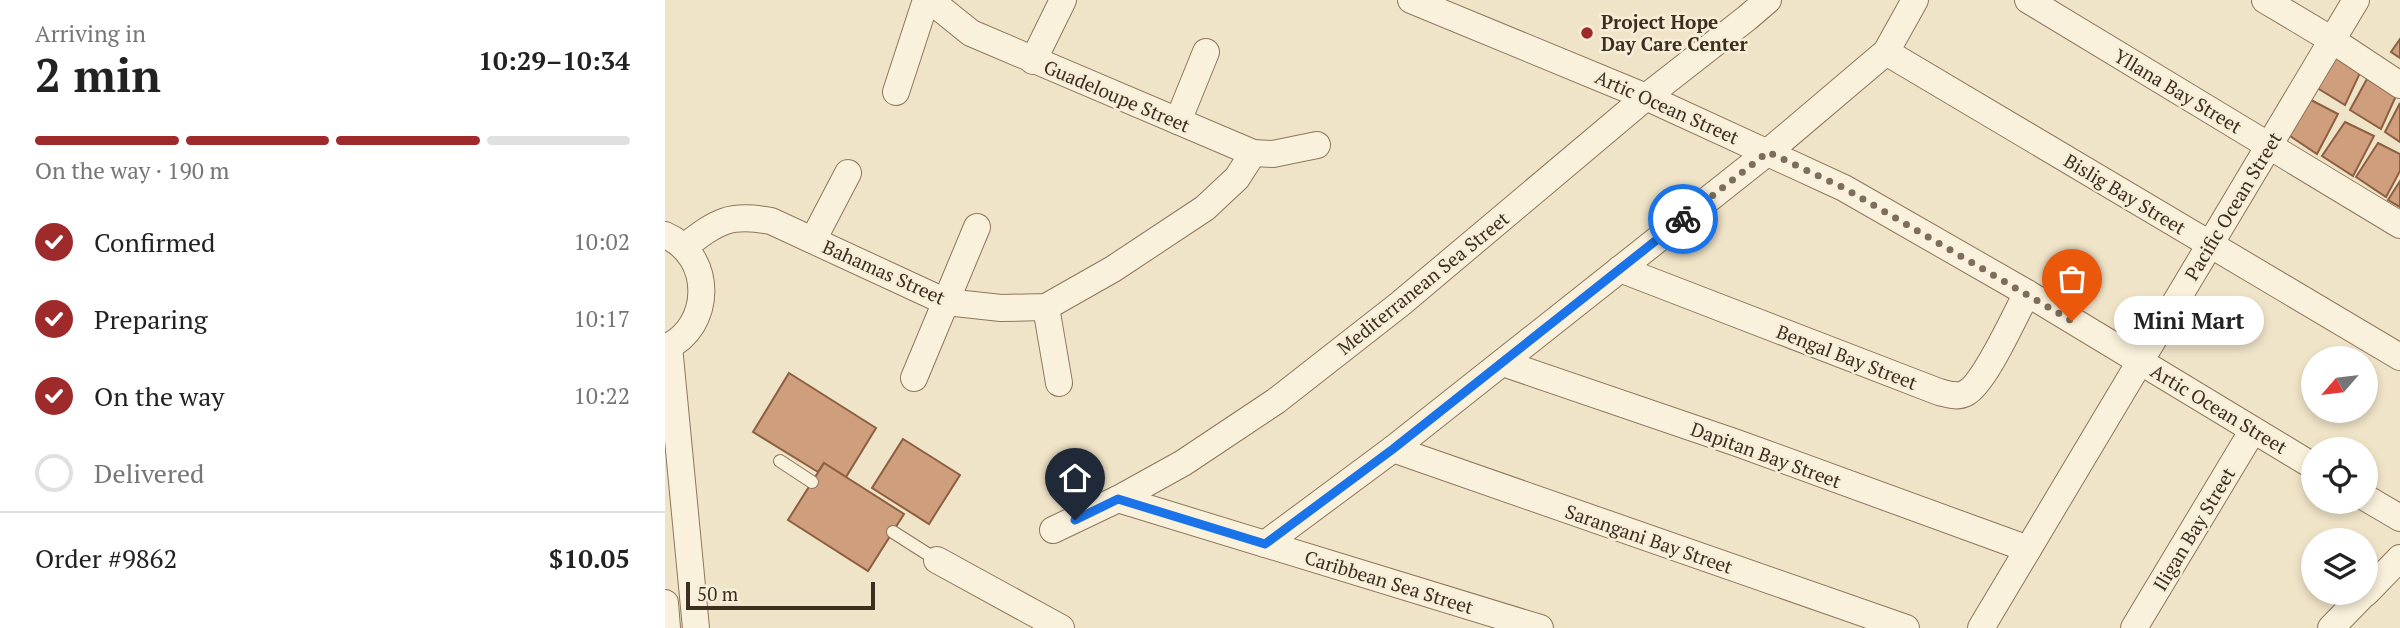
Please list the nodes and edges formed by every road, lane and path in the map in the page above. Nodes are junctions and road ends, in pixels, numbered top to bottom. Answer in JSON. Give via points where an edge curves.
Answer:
{"nodes":[{"id":1,"x":928,"y":0,"type":"edge"},
{"id":2,"x":1063,"y":0,"type":"edge"},
{"id":3,"x":1411,"y":0,"type":"edge"},
{"id":4,"x":1767,"y":0,"type":"edge"},
{"id":5,"x":1915,"y":0,"type":"edge"},
{"id":6,"x":2028,"y":0,"type":"edge"},
{"id":7,"x":2266,"y":0,"type":"edge"},
{"id":8,"x":2356,"y":0,"type":"edge"},
{"id":9,"x":2332,"y":40,"type":"junction"},
{"id":10,"x":1206,"y":52,"type":"dead end"},
{"id":11,"x":1886,"y":52,"type":"junction"},
{"id":12,"x":1033,"y":61,"type":"junction"},
{"id":13,"x":2400,"y":85,"type":"edge"},
{"id":14,"x":896,"y":92,"type":"dead end"},
{"id":15,"x":1646,"y":97,"type":"junction"},
{"id":16,"x":1178,"y":121,"type":"junction"},
{"id":17,"x":1317,"y":145,"type":"dead end"},
{"id":18,"x":2269,"y":146,"type":"junction"},
{"id":19,"x":1768,"y":152,"type":"junction"},
{"id":20,"x":1252,"y":153,"type":"junction"},
{"id":21,"x":848,"y":173,"type":"dead end"},
{"id":22,"x":2400,"y":225,"type":"edge"},
{"id":23,"x":977,"y":227,"type":"dead end"},
{"id":24,"x":813,"y":240,"type":"junction"},
{"id":25,"x":674,"y":241,"type":"edge"},
{"id":26,"x":2210,"y":244,"type":"junction"},
{"id":27,"x":1620,"y":269,"type":"junction"},
{"id":28,"x":2027,"y":293,"type":"junction"},
{"id":29,"x":946,"y":302,"type":"junction"},
{"id":30,"x":1046,"y":307,"type":"junction"},
{"id":31,"x":667,"y":347,"type":"edge"},
{"id":32,"x":2400,"y":357,"type":"edge"},
{"id":33,"x":2140,"y":362,"type":"junction"},
{"id":34,"x":1503,"y":363,"type":"junction"},
{"id":35,"x":913,"y":378,"type":"dead end"},
{"id":36,"x":1059,"y":383,"type":"dead end"},
{"id":37,"x":2253,"y":430,"type":"junction"},
{"id":38,"x":1393,"y":449,"type":"junction"},
{"id":39,"x":2301,"y":459,"type":"edge"},
{"id":40,"x":780,"y":461,"type":"dead end"},
{"id":41,"x":812,"y":482,"type":"dead end"},
{"id":42,"x":1118,"y":499,"type":"junction"},
{"id":43,"x":2378,"y":505,"type":"edge"},
{"id":44,"x":2400,"y":518,"type":"edge"},
{"id":45,"x":676,"y":530,"type":"edge"},
{"id":46,"x":1053,"y":530,"type":"dead end"},
{"id":47,"x":893,"y":532,"type":"dead end"},
{"id":48,"x":1265,"y":544,"type":"junction"},
{"id":49,"x":2028,"y":549,"type":"junction"},
{"id":50,"x":2400,"y":558,"type":"edge"},
{"id":51,"x":937,"y":560,"type":"joint"},
{"id":52,"x":2378,"y":581,"type":"edge"},
{"id":53,"x":665,"y":603,"type":"edge"},
{"id":54,"x":2354,"y":605,"type":"edge"},
{"id":55,"x":667,"y":628,"type":"edge"},
{"id":56,"x":696,"y":628,"type":"edge"},
{"id":57,"x":1061,"y":628,"type":"edge"},
{"id":58,"x":1540,"y":628,"type":"edge"},
{"id":59,"x":1906,"y":628,"type":"edge"},
{"id":60,"x":1981,"y":628,"type":"edge"},
{"id":61,"x":2134,"y":628,"type":"edge"},
{"id":62,"x":2331,"y":628,"type":"edge"}],
"edges":[{"from":1,"to":12,"type":"street","name":"Guadeloupe Street","via":[[971,33]]},
{"from":1,"to":14,"type":"street"},
{"from":2,"to":12,"type":"street"},
{"from":3,"to":15,"type":"street","name":"Artic Ocean Street"},
{"from":4,"to":15,"type":"street","name":"Mediterranean Sea Street"},
{"from":5,"to":11,"type":"street"},
{"from":6,"to":18,"type":"street","name":"Yllana Bay Street"},
{"from":7,"to":9,"type":"street"},
{"from":8,"to":9,"type":"street","name":"Pacific Ocean Street"},
{"from":9,"to":13,"type":"street"},
{"from":9,"to":18,"type":"street","name":"Pacific Ocean Street"},
{"from":10,"to":16,"type":"street"},
{"from":11,"to":19,"type":"street"},
{"from":11,"to":26,"type":"street","name":"Bislig Bay Street"},
{"from":12,"to":16,"type":"street","name":"Guadeloupe Street"},
{"from":15,"to":19,"type":"street","name":"Artic Ocean Street"},
{"from":15,"to":42,"type":"street","name":"Mediterranean Sea Street","via":[[1400,304],[1276,401],[1183,463]]},
{"from":16,"to":20,"type":"street","name":"Guadeloupe Street"},
{"from":17,"to":20,"type":"street","name":"Guadeloupe Street","via":[[1273,154]]},
{"from":18,"to":22,"type":"street","name":"Yllana Bay Street"},
{"from":18,"to":26,"type":"street","name":"Pacific Ocean Street"},
{"from":19,"to":27,"type":"street"},
{"from":19,"to":28,"type":"street","name":"Artic Ocean Street","via":[[1844,188]]},
{"from":20,"to":30,"type":"street","name":"Bahamas Street","via":[[1237,178],[1205,208]]},
{"from":21,"to":24,"type":"street"},
{"from":23,"to":29,"type":"street"},
{"from":24,"to":25,"type":"street","name":"Bahamas Street","via":[[752,217],[718,222]]},
{"from":24,"to":29,"type":"street","name":"Bahamas Street"},
{"from":25,"to":31,"type":"street","via":[[694,260],[702,292],[693,324]]},
{"from":26,"to":32,"type":"street","name":"Bislig Bay Street"},
{"from":26,"to":33,"type":"street","name":"Pacific Ocean Street"},
{"from":27,"to":28,"type":"street","name":"Bengal Bay Street","via":[[1956,396],[1982,377]]},
{"from":27,"to":34,"type":"street"},
{"from":28,"to":33,"type":"street","name":"Artic Ocean Street"},
{"from":29,"to":30,"type":"street","name":"Bahamas Street"},
{"from":29,"to":35,"type":"street"},
{"from":30,"to":36,"type":"street"},
{"from":31,"to":45,"type":"street"},
{"from":33,"to":37,"type":"street","name":"Artic Ocean Street"},
{"from":33,"to":49,"type":"street","name":"Pacific Ocean Street"},
{"from":34,"to":38,"type":"street"},
{"from":34,"to":49,"type":"street","name":"Dapitan Bay Street"},
{"from":37,"to":39,"type":"street","name":"Artic Ocean Street"},
{"from":37,"to":61,"type":"street","name":"Iligan Bay Street"},
{"from":38,"to":48,"type":"street"},
{"from":38,"to":59,"type":"street","name":"Sarangani Bay Street"},
{"from":40,"to":41,"type":"lane"},
{"from":42,"to":46,"type":"street","name":"Mediterranean Sea Street"},
{"from":42,"to":48,"type":"street","name":"Caribbean Sea Street"},
{"from":43,"to":44,"type":"street"},
{"from":45,"to":56,"type":"street"},
{"from":47,"to":51,"type":"lane"},
{"from":48,"to":58,"type":"street","name":"Caribbean Sea Street"},
{"from":49,"to":60,"type":"street","name":"Pacific Ocean Street"},
{"from":50,"to":52,"type":"street"},
{"from":51,"to":57,"type":"street"},
{"from":53,"to":55,"type":"street"},
{"from":54,"to":62,"type":"street"}]}
